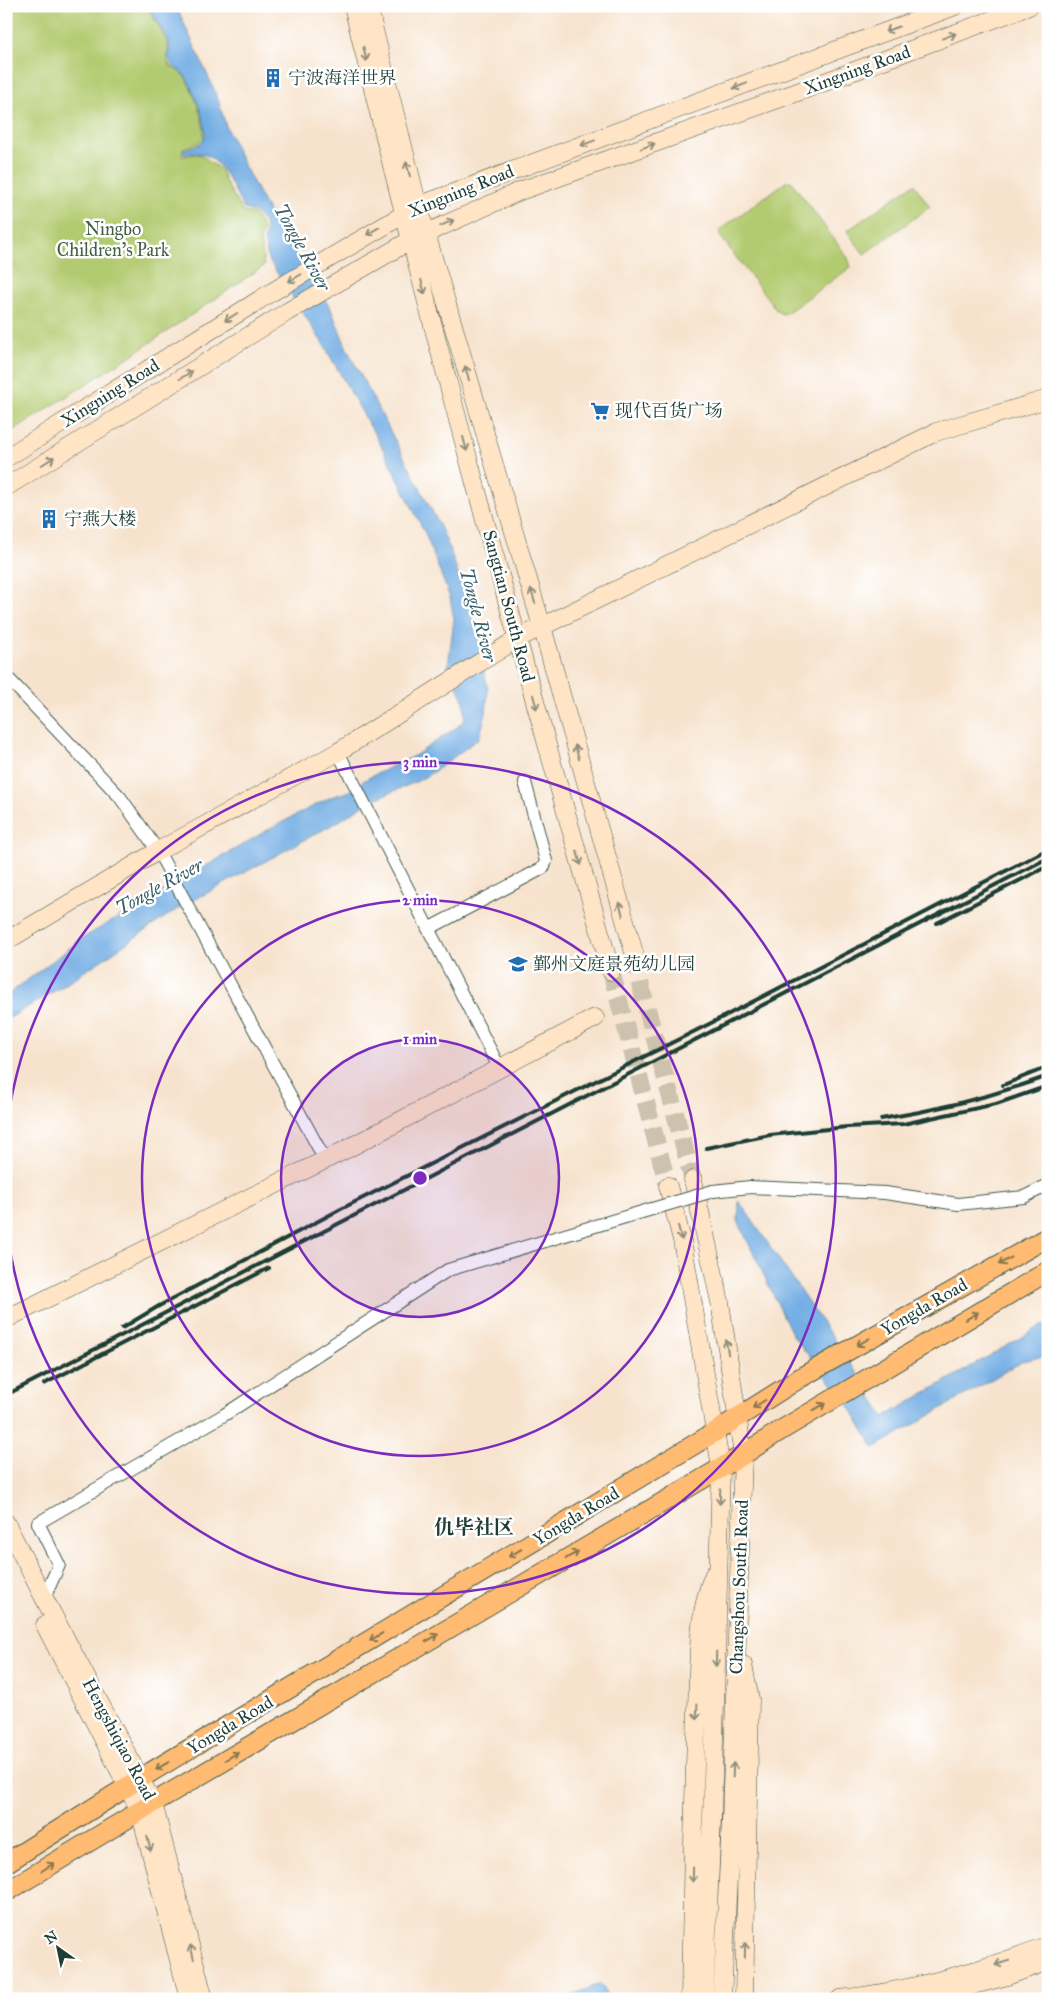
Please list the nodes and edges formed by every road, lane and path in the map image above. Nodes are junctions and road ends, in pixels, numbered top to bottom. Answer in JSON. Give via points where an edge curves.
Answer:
{"nodes":[{"id":1,"x":354,"y":6,"type":"edge"},
{"id":2,"x":368,"y":6,"type":"edge"},
{"id":3,"x":955,"y":6,"type":"edge"},
{"id":4,"x":1029,"y":6,"type":"edge"},
{"id":5,"x":411,"y":210,"type":"junction"},
{"id":6,"x":418,"y":236,"type":"junction"},
{"id":7,"x":1048,"y":399,"type":"edge"},
{"id":8,"x":6,"y":458,"type":"edge"},
{"id":9,"x":6,"y":487,"type":"edge"},
{"id":10,"x":542,"y":627,"type":"junction"},
{"id":11,"x":517,"y":639,"type":"junction"},
{"id":12,"x":6,"y":676,"type":"edge"},
{"id":13,"x":338,"y":752,"type":"junction"},
{"id":14,"x":524,"y":782,"type":"dead end"},
{"id":15,"x":158,"y":851,"type":"junction"},
{"id":16,"x":428,"y":929,"type":"junction"},
{"id":17,"x":6,"y":940,"type":"edge"},
{"id":18,"x":635,"y":956,"type":"tunnel mouth"},
{"id":19,"x":611,"y":971,"type":"tunnel mouth"},
{"id":20,"x":595,"y":1018,"type":"dead end"},
{"id":21,"x":500,"y":1069,"type":"junction"},
{"id":22,"x":326,"y":1160,"type":"junction"},
{"id":23,"x":693,"y":1180,"type":"tunnel mouth"},
{"id":24,"x":1048,"y":1185,"type":"edge"},
{"id":25,"x":668,"y":1186,"type":"tunnel mouth"},
{"id":26,"x":1048,"y":1237,"type":"edge"},
{"id":27,"x":1048,"y":1271,"type":"edge"},
{"id":28,"x":6,"y":1319,"type":"edge"},
{"id":29,"x":737,"y":1418,"type":"junction"},
{"id":30,"x":715,"y":1432,"type":"junction"},
{"id":31,"x":743,"y":1455,"type":"junction"},
{"id":32,"x":721,"y":1467,"type":"junction"},
{"id":33,"x":6,"y":1523,"type":"edge"},
{"id":34,"x":6,"y":1549,"type":"edge"},
{"id":35,"x":719,"y":1562,"type":"junction"},
{"id":36,"x":44,"y":1598,"type":"junction"},
{"id":37,"x":737,"y":1636,"type":"junction"},
{"id":38,"x":134,"y":1783,"type":"junction"},
{"id":39,"x":147,"y":1807,"type":"junction"},
{"id":40,"x":6,"y":1863,"type":"edge"},
{"id":41,"x":6,"y":1892,"type":"edge"},
{"id":42,"x":1048,"y":1945,"type":"edge"},
{"id":43,"x":1048,"y":1961,"type":"edge"},
{"id":44,"x":189,"y":1999,"type":"edge"},
{"id":45,"x":204,"y":1999,"type":"edge"},
{"id":46,"x":690,"y":1999,"type":"edge"},
{"id":47,"x":704,"y":1999,"type":"edge"},
{"id":48,"x":722,"y":1999,"type":"edge"},
{"id":49,"x":744,"y":1999,"type":"edge"},
{"id":50,"x":840,"y":1999,"type":"edge"},
{"id":51,"x":921,"y":1999,"type":"edge"}],
"edges":[{"from":1,"to":5,"type":"main road","one_way":true},
{"from":5,"to":2,"type":"main road","one_way":true},
{"from":3,"to":5,"type":"main road","name":"Xingning Road","one_way":true},
{"from":6,"to":4,"type":"main road","name":"Xingning Road","one_way":true,"via":[[520,191]]},
{"from":5,"to":6,"type":"main road"},
{"from":5,"to":8,"type":"main road","name":"Xingning Road","one_way":true,"via":[[272,292]]},
{"from":9,"to":6,"type":"main road","name":"Xingning Road","one_way":true,"via":[[287,312]]},
{"from":10,"to":6,"type":"main road","name":"Sangtian South Road","one_way":true},
{"from":6,"to":11,"type":"main road","name":"Sangtian South Road","one_way":true},
{"from":7,"to":10,"type":"main road","via":[[936,432]]},
{"from":10,"to":11,"type":"main road"},
{"from":18,"to":10,"type":"main road","name":"Sangtian South Road","one_way":true},
{"from":11,"to":13,"type":"main road"},
{"from":11,"to":19,"type":"main road","name":"Sangtian South Road","one_way":true},
{"from":12,"to":15,"type":"street","via":[[120,797]]},
{"from":13,"to":15,"type":"main road"},
{"from":13,"to":16,"type":"street"},
{"from":14,"to":16,"type":"street","via":[[546,861],[543,868]]},
{"from":15,"to":17,"type":"main road"},
{"from":15,"to":22,"type":"street"},
{"from":16,"to":21,"type":"street"},
{"from":20,"to":21,"type":"main road"},
{"from":21,"to":22,"type":"main road"},
{"from":22,"to":28,"type":"main road"},
{"from":29,"to":23,"type":"main road","name":"Changshou South Road","one_way":true,"via":[[720,1302]]},
{"from":24,"to":36,"type":"street","bridge":true,"via":[[1024,1196],[958,1204],[884,1193],[750,1187],[713,1191],[448,1270],[224,1415],[38,1523],[59,1565]]},
{"from":25,"to":30,"type":"main road","name":"Changshou South Road","one_way":true,"via":[[682,1240]]},
{"from":26,"to":29,"type":"main road","name":"Yongda Road","one_way":true,"via":[[800,1378]]},
{"from":31,"to":27,"type":"main road","name":"Yongda Road","one_way":true},
{"from":29,"to":30,"type":"main road","name":"Yongda Road"},
{"from":29,"to":31,"type":"main road","name":"Changshou South Road"},
{"from":30,"to":32,"type":"main road","name":"Changshou South Road"},
{"from":30,"to":38,"type":"main road","name":"Yongda Road","one_way":true},
{"from":31,"to":32,"type":"main road","name":"Yongda Road"},
{"from":31,"to":37,"type":"main road","name":"Changshou South Road"},
{"from":32,"to":35,"type":"main road","name":"Changshou South Road","one_way":true},
{"from":39,"to":32,"type":"main road","name":"Yongda Road","one_way":true},
{"from":33,"to":36,"type":"main road","name":"Hengshiqiao Road"},
{"from":34,"to":38,"type":"main road","name":"Hengshiqiao Road"},
{"from":35,"to":46,"type":"main road","one_way":true,"via":[[706,1593],[702,1615]]},
{"from":35,"to":47,"type":"main road","name":"Changshou South Road","one_way":true},
{"from":36,"to":38,"type":"main road","name":"Hengshiqiao Road"},
{"from":48,"to":37,"type":"main road","name":"Changshou South Road","one_way":true},
{"from":49,"to":37,"type":"main road","one_way":true,"via":[[750,1699]]},
{"from":38,"to":39,"type":"main road","name":"Hengshiqiao Road"},
{"from":38,"to":40,"type":"main road","name":"Yongda Road"},
{"from":41,"to":39,"type":"main road","name":"Yongda Road","one_way":true},
{"from":39,"to":44,"type":"main road","name":"Hengshiqiao Road","one_way":true},
{"from":45,"to":39,"type":"main road","name":"Hengshiqiao Road","one_way":true},
{"from":42,"to":50,"type":"main road","one_way":true,"via":[[1008,1961],[927,1984]]},
{"from":43,"to":51,"type":"main road","via":[[1007,1976]]}]}
